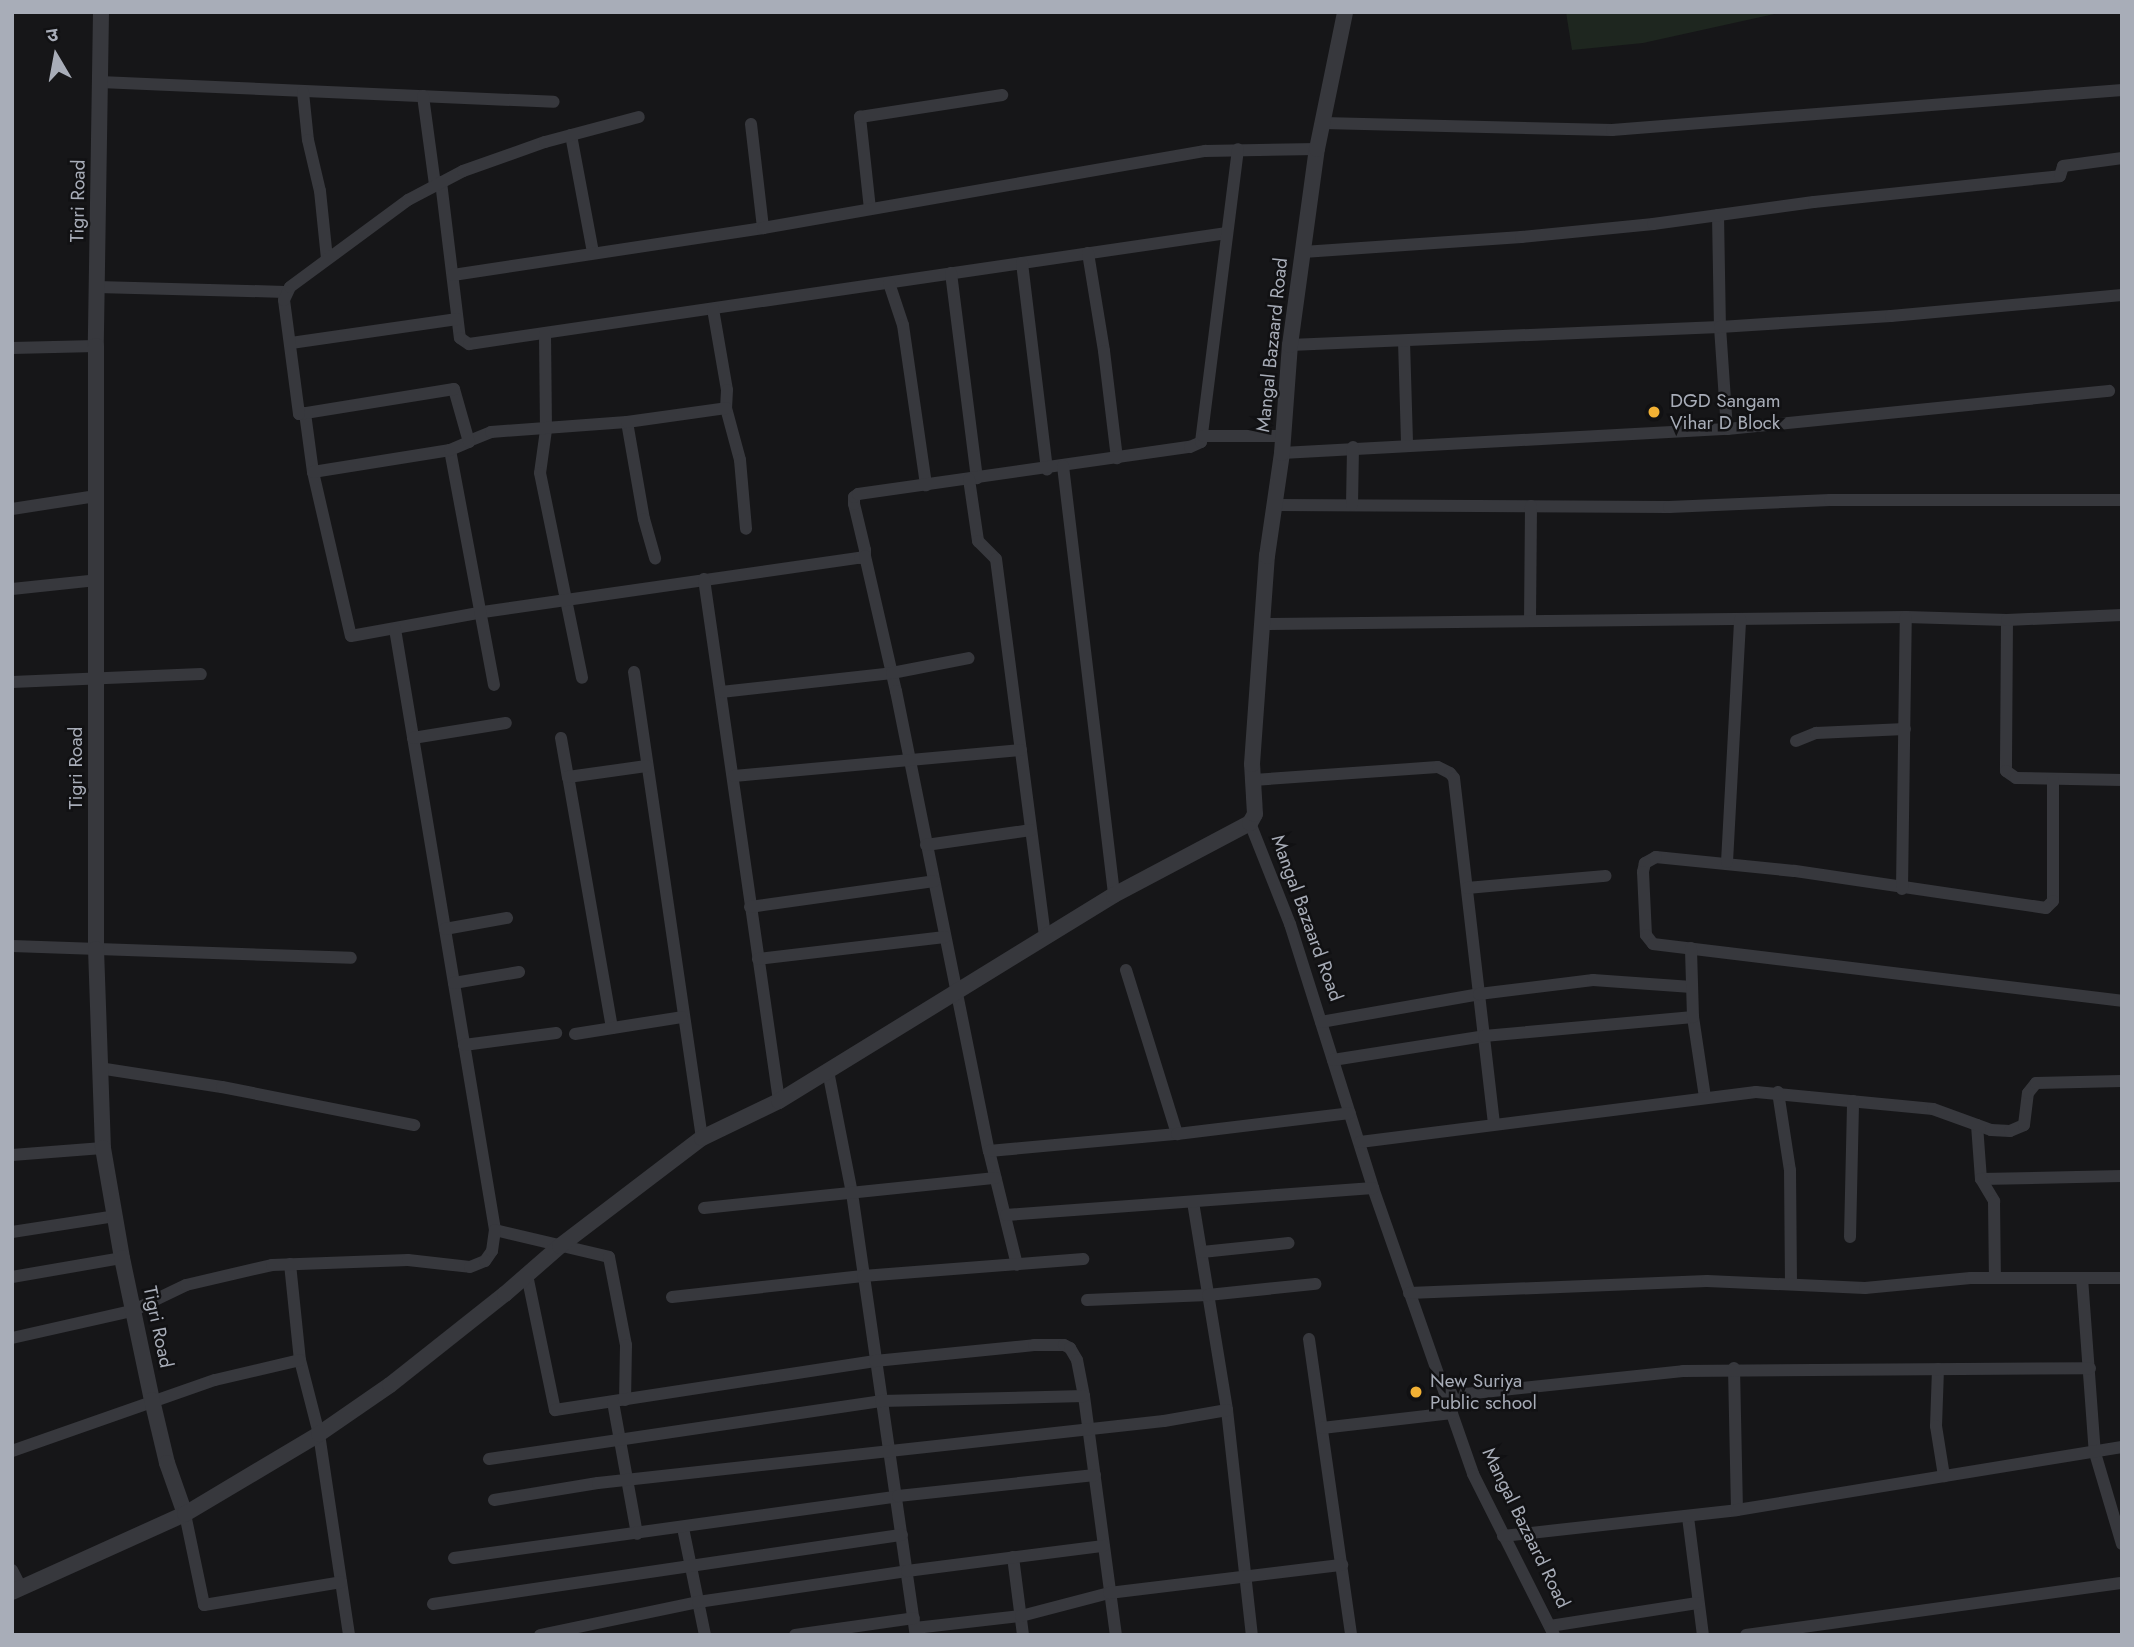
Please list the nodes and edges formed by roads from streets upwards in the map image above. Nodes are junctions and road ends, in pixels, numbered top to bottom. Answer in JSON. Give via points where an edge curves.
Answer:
{"nodes":[{"id":1,"x":101,"y":12,"type":"edge"},
{"id":2,"x":1345,"y":12,"type":"edge"},
{"id":3,"x":100,"y":82,"type":"junction"},
{"id":4,"x":2122,"y":90,"type":"edge"},
{"id":5,"x":303,"y":92,"type":"junction"},
{"id":6,"x":1002,"y":95,"type":"dead end"},
{"id":7,"x":423,"y":96,"type":"junction"},
{"id":8,"x":554,"y":102,"type":"dead end"},
{"id":9,"x":639,"y":117,"type":"dead end"},
{"id":10,"x":1323,"y":123,"type":"junction"},
{"id":11,"x":751,"y":124,"type":"dead end"},
{"id":12,"x":572,"y":135,"type":"junction"},
{"id":13,"x":1238,"y":149,"type":"junction"},
{"id":14,"x":1317,"y":149,"type":"junction"},
{"id":15,"x":2122,"y":158,"type":"edge"},
{"id":16,"x":438,"y":184,"type":"junction"},
{"id":17,"x":870,"y":209,"type":"junction"},
{"id":18,"x":1718,"y":215,"type":"junction"},
{"id":19,"x":763,"y":228,"type":"junction"},
{"id":20,"x":1227,"y":233,"type":"junction"},
{"id":21,"x":1303,"y":251,"type":"junction"},
{"id":22,"x":593,"y":252,"type":"junction"},
{"id":23,"x":1088,"y":253,"type":"junction"},
{"id":24,"x":327,"y":259,"type":"junction"},
{"id":25,"x":1022,"y":263,"type":"junction"},
{"id":26,"x":951,"y":273,"type":"junction"},
{"id":27,"x":453,"y":275,"type":"junction"},
{"id":28,"x":889,"y":283,"type":"junction"},
{"id":29,"x":97,"y":287,"type":"junction"},
{"id":30,"x":285,"y":292,"type":"junction"},
{"id":31,"x":2122,"y":295,"type":"edge"},
{"id":32,"x":713,"y":309,"type":"junction"},
{"id":33,"x":457,"y":319,"type":"junction"},
{"id":34,"x":1720,"y":327,"type":"junction"},
{"id":35,"x":545,"y":334,"type":"junction"},
{"id":36,"x":1405,"y":341,"type":"junction"},
{"id":37,"x":291,"y":343,"type":"junction"},
{"id":38,"x":1290,"y":345,"type":"junction"},
{"id":39,"x":96,"y":346,"type":"junction"},
{"id":40,"x":12,"y":348,"type":"edge"},
{"id":41,"x":2109,"y":391,"type":"dead end"},
{"id":42,"x":726,"y":408,"type":"junction"},
{"id":43,"x":304,"y":413,"type":"junction"},
{"id":44,"x":627,"y":422,"type":"junction"},
{"id":45,"x":1727,"y":429,"type":"junction"},
{"id":46,"x":546,"y":430,"type":"junction"},
{"id":47,"x":1203,"y":436,"type":"junction"},
{"id":48,"x":1283,"y":436,"type":"junction"},
{"id":49,"x":469,"y":441,"type":"junction"},
{"id":50,"x":1407,"y":445,"type":"junction"},
{"id":51,"x":1353,"y":447,"type":"junction"},
{"id":52,"x":450,"y":450,"type":"junction"},
{"id":53,"x":1282,"y":453,"type":"junction"},
{"id":54,"x":1116,"y":458,"type":"junction"},
{"id":55,"x":1063,"y":466,"type":"junction"},
{"id":56,"x":1047,"y":469,"type":"junction"},
{"id":57,"x":313,"y":472,"type":"junction"},
{"id":58,"x":973,"y":479,"type":"junction"},
{"id":59,"x":926,"y":485,"type":"junction"},
{"id":60,"x":96,"y":496,"type":"junction"},
{"id":61,"x":2122,"y":500,"type":"edge"},
{"id":62,"x":1275,"y":505,"type":"junction"},
{"id":63,"x":1352,"y":505,"type":"junction"},
{"id":64,"x":1531,"y":506,"type":"junction"},
{"id":65,"x":12,"y":509,"type":"edge"},
{"id":66,"x":746,"y":529,"type":"dead end"},
{"id":67,"x":865,"y":556,"type":"junction"},
{"id":68,"x":655,"y":558,"type":"dead end"},
{"id":69,"x":704,"y":579,"type":"junction"},
{"id":70,"x":97,"y":580,"type":"junction"},
{"id":71,"x":12,"y":589,"type":"edge"},
{"id":72,"x":567,"y":600,"type":"junction"},
{"id":73,"x":482,"y":612,"type":"junction"},
{"id":74,"x":2122,"y":615,"type":"edge"},
{"id":75,"x":1906,"y":617,"type":"junction"},
{"id":76,"x":1740,"y":619,"type":"junction"},
{"id":77,"x":2007,"y":620,"type":"junction"},
{"id":78,"x":1530,"y":621,"type":"junction"},
{"id":79,"x":1263,"y":624,"type":"junction"},
{"id":80,"x":395,"y":629,"type":"junction"},
{"id":81,"x":968,"y":658,"type":"dead end"},
{"id":82,"x":634,"y":672,"type":"dead end"},
{"id":83,"x":892,"y":673,"type":"junction"},
{"id":84,"x":201,"y":674,"type":"dead end"},
{"id":85,"x":582,"y":678,"type":"dead end"},
{"id":86,"x":97,"y":680,"type":"junction"},
{"id":87,"x":12,"y":682,"type":"edge"},
{"id":88,"x":494,"y":685,"type":"dead end"},
{"id":89,"x":721,"y":692,"type":"junction"},
{"id":90,"x":506,"y":723,"type":"dead end"},
{"id":91,"x":1905,"y":729,"type":"junction"},
{"id":92,"x":413,"y":738,"type":"junction"},
{"id":93,"x":561,"y":738,"type":"dead end"},
{"id":94,"x":1796,"y":740,"type":"dead end"},
{"id":95,"x":1021,"y":750,"type":"junction"},
{"id":96,"x":908,"y":760,"type":"junction"},
{"id":97,"x":646,"y":766,"type":"junction"},
{"id":98,"x":734,"y":776,"type":"junction"},
{"id":99,"x":568,"y":777,"type":"junction"},
{"id":100,"x":1253,"y":780,"type":"junction"},
{"id":101,"x":2053,"y":780,"type":"junction"},
{"id":102,"x":2122,"y":780,"type":"edge"},
{"id":103,"x":1250,"y":823,"type":"junction"},
{"id":104,"x":1031,"y":830,"type":"junction"},
{"id":105,"x":926,"y":845,"type":"junction"},
{"id":106,"x":1727,"y":862,"type":"junction"},
{"id":107,"x":1605,"y":876,"type":"dead end"},
{"id":108,"x":934,"y":881,"type":"junction"},
{"id":109,"x":1467,"y":888,"type":"junction"},
{"id":110,"x":1902,"y":889,"type":"junction"},
{"id":111,"x":1114,"y":895,"type":"junction"},
{"id":112,"x":750,"y":907,"type":"junction"},
{"id":113,"x":507,"y":918,"type":"dead end"},
{"id":114,"x":445,"y":929,"type":"junction"},
{"id":115,"x":945,"y":937,"type":"junction"},
{"id":116,"x":1045,"y":938,"type":"junction"},
{"id":117,"x":12,"y":946,"type":"edge"},
{"id":118,"x":1691,"y":948,"type":"junction"},
{"id":119,"x":96,"y":949,"type":"junction"},
{"id":120,"x":351,"y":958,"type":"dead end"},
{"id":121,"x":758,"y":959,"type":"junction"},
{"id":122,"x":1126,"y":971,"type":"dead end"},
{"id":123,"x":519,"y":972,"type":"dead end"},
{"id":124,"x":454,"y":983,"type":"junction"},
{"id":125,"x":1692,"y":987,"type":"junction"},
{"id":126,"x":956,"y":993,"type":"junction"},
{"id":127,"x":1479,"y":994,"type":"junction"},
{"id":128,"x":2122,"y":1001,"type":"edge"},
{"id":129,"x":682,"y":1017,"type":"junction"},
{"id":130,"x":1693,"y":1017,"type":"junction"},
{"id":131,"x":1321,"y":1023,"type":"junction"},
{"id":132,"x":612,"y":1028,"type":"junction"},
{"id":133,"x":556,"y":1033,"type":"dead end"},
{"id":134,"x":575,"y":1034,"type":"dead end"},
{"id":135,"x":1484,"y":1036,"type":"junction"},
{"id":136,"x":464,"y":1045,"type":"junction"},
{"id":137,"x":1333,"y":1060,"type":"junction"},
{"id":138,"x":99,"y":1068,"type":"junction"},
{"id":139,"x":828,"y":1071,"type":"junction"},
{"id":140,"x":2122,"y":1081,"type":"edge"},
{"id":141,"x":1778,"y":1092,"type":"junction"},
{"id":142,"x":1705,"y":1097,"type":"junction"},
{"id":143,"x":779,"y":1101,"type":"junction"},
{"id":144,"x":1853,"y":1101,"type":"junction"},
{"id":145,"x":1350,"y":1113,"type":"junction"},
{"id":146,"x":1494,"y":1124,"type":"junction"},
{"id":147,"x":414,"y":1125,"type":"dead end"},
{"id":148,"x":1977,"y":1125,"type":"junction"},
{"id":149,"x":1177,"y":1134,"type":"junction"},
{"id":150,"x":702,"y":1138,"type":"junction"},
{"id":151,"x":1360,"y":1142,"type":"junction"},
{"id":152,"x":103,"y":1148,"type":"junction"},
{"id":153,"x":989,"y":1151,"type":"junction"},
{"id":154,"x":12,"y":1155,"type":"edge"},
{"id":155,"x":2122,"y":1176,"type":"edge"},
{"id":156,"x":995,"y":1178,"type":"junction"},
{"id":157,"x":1981,"y":1179,"type":"junction"},
{"id":158,"x":1373,"y":1188,"type":"junction"},
{"id":159,"x":852,"y":1193,"type":"junction"},
{"id":160,"x":1193,"y":1202,"type":"junction"},
{"id":161,"x":704,"y":1208,"type":"dead end"},
{"id":162,"x":115,"y":1216,"type":"junction"},
{"id":163,"x":1006,"y":1216,"type":"junction"},
{"id":164,"x":495,"y":1230,"type":"junction"},
{"id":165,"x":12,"y":1232,"type":"edge"},
{"id":166,"x":1850,"y":1237,"type":"dead end"},
{"id":167,"x":1289,"y":1243,"type":"dead end"},
{"id":168,"x":560,"y":1246,"type":"junction"},
{"id":169,"x":1202,"y":1252,"type":"junction"},
{"id":170,"x":122,"y":1258,"type":"junction"},
{"id":171,"x":1083,"y":1259,"type":"dead end"},
{"id":172,"x":290,"y":1264,"type":"junction"},
{"id":173,"x":1017,"y":1265,"type":"junction"},
{"id":174,"x":527,"y":1275,"type":"junction"},
{"id":175,"x":863,"y":1276,"type":"junction"},
{"id":176,"x":12,"y":1277,"type":"edge"},
{"id":177,"x":1994,"y":1278,"type":"junction"},
{"id":178,"x":2082,"y":1278,"type":"junction"},
{"id":179,"x":2122,"y":1278,"type":"edge"},
{"id":180,"x":1315,"y":1284,"type":"dead end"},
{"id":181,"x":1791,"y":1284,"type":"junction"},
{"id":182,"x":1409,"y":1293,"type":"junction"},
{"id":183,"x":1208,"y":1295,"type":"junction"},
{"id":184,"x":672,"y":1297,"type":"dead end"},
{"id":185,"x":1087,"y":1300,"type":"dead end"},
{"id":186,"x":132,"y":1311,"type":"junction"},
{"id":187,"x":12,"y":1338,"type":"edge"},
{"id":188,"x":1309,"y":1339,"type":"dead end"},
{"id":189,"x":300,"y":1360,"type":"junction"},
{"id":190,"x":875,"y":1361,"type":"junction"},
{"id":191,"x":1734,"y":1368,"type":"junction"},
{"id":192,"x":2090,"y":1368,"type":"junction"},
{"id":193,"x":1938,"y":1369,"type":"junction"},
{"id":194,"x":1084,"y":1396,"type":"junction"},
{"id":195,"x":1446,"y":1396,"type":"junction"},
{"id":196,"x":152,"y":1400,"type":"junction"},
{"id":197,"x":619,"y":1401,"type":"junction"},
{"id":198,"x":881,"y":1401,"type":"junction"},
{"id":199,"x":1227,"y":1410,"type":"junction"},
{"id":200,"x":1452,"y":1413,"type":"junction"},
{"id":201,"x":1322,"y":1428,"type":"junction"},
{"id":202,"x":1089,"y":1429,"type":"junction"},
{"id":203,"x":319,"y":1434,"type":"junction"},
{"id":204,"x":619,"y":1439,"type":"junction"},
{"id":205,"x":2122,"y":1447,"type":"edge"},
{"id":206,"x":889,"y":1450,"type":"junction"},
{"id":207,"x":12,"y":1451,"type":"edge"},
{"id":208,"x":2095,"y":1453,"type":"junction"},
{"id":209,"x":489,"y":1459,"type":"dead end"},
{"id":210,"x":1095,"y":1475,"type":"junction"},
{"id":211,"x":1944,"y":1476,"type":"junction"},
{"id":212,"x":626,"y":1480,"type":"junction"},
{"id":213,"x":898,"y":1496,"type":"junction"},
{"id":214,"x":494,"y":1500,"type":"dead end"},
{"id":215,"x":1737,"y":1510,"type":"junction"},
{"id":216,"x":185,"y":1514,"type":"junction"},
{"id":217,"x":1688,"y":1517,"type":"junction"},
{"id":218,"x":683,"y":1528,"type":"junction"},
{"id":219,"x":637,"y":1534,"type":"junction"},
{"id":220,"x":902,"y":1535,"type":"junction"},
{"id":221,"x":1503,"y":1536,"type":"junction"},
{"id":222,"x":2122,"y":1544,"type":"edge"},
{"id":223,"x":1103,"y":1546,"type":"junction"},
{"id":224,"x":1013,"y":1557,"type":"junction"},
{"id":225,"x":454,"y":1558,"type":"dead end"},
{"id":226,"x":1342,"y":1565,"type":"junction"},
{"id":227,"x":691,"y":1566,"type":"junction"},
{"id":228,"x":12,"y":1570,"type":"edge"},
{"id":229,"x":906,"y":1571,"type":"junction"},
{"id":230,"x":1245,"y":1577,"type":"junction"},
{"id":231,"x":341,"y":1582,"type":"junction"},
{"id":232,"x":2122,"y":1583,"type":"edge"},
{"id":233,"x":17,"y":1590,"type":"edge"},
{"id":234,"x":1109,"y":1593,"type":"junction"},
{"id":235,"x":698,"y":1602,"type":"junction"},
{"id":236,"x":1697,"y":1603,"type":"junction"},
{"id":237,"x":433,"y":1604,"type":"dead end"},
{"id":238,"x":1021,"y":1616,"type":"junction"},
{"id":239,"x":915,"y":1627,"type":"edge"},
{"id":240,"x":1552,"y":1630,"type":"edge"},
{"id":241,"x":349,"y":1635,"type":"edge"},
{"id":242,"x":540,"y":1635,"type":"edge"},
{"id":243,"x":705,"y":1635,"type":"edge"},
{"id":244,"x":795,"y":1635,"type":"edge"},
{"id":245,"x":1023,"y":1635,"type":"edge"},
{"id":246,"x":1116,"y":1635,"type":"edge"},
{"id":247,"x":1252,"y":1635,"type":"edge"},
{"id":248,"x":1351,"y":1635,"type":"edge"},
{"id":249,"x":1703,"y":1635,"type":"edge"},
{"id":250,"x":1746,"y":1635,"type":"edge"}],
"edges":[{"from":1,"to":3,"type":"street","name":"Tigri Road"},
{"from":2,"to":10,"type":"street","name":"Mangal Bazaard Road"},
{"from":3,"to":5,"type":"street"},
{"from":3,"to":29,"type":"street","name":"Tigri Road"},
{"from":4,"to":10,"type":"street","via":[[1612,130]]},
{"from":5,"to":7,"type":"street"},
{"from":5,"to":24,"type":"street"},
{"from":6,"to":17,"type":"street","via":[[860,117]]},
{"from":7,"to":8,"type":"street"},
{"from":7,"to":16,"type":"street"},
{"from":9,"to":12,"type":"street"},
{"from":10,"to":14,"type":"street","name":"Mangal Bazaard Road"},
{"from":11,"to":19,"type":"street"},
{"from":12,"to":16,"type":"street","via":[[492,159]]},
{"from":12,"to":22,"type":"street"},
{"from":13,"to":14,"type":"street"},
{"from":13,"to":17,"type":"street"},
{"from":13,"to":20,"type":"street"},
{"from":14,"to":21,"type":"street","name":"Mangal Bazaard Road"},
{"from":15,"to":18,"type":"street","via":[[2063,166],[2060,176]]},
{"from":16,"to":24,"type":"street","via":[[408,200]]},
{"from":16,"to":27,"type":"street"},
{"from":17,"to":19,"type":"street"},
{"from":18,"to":21,"type":"street","via":[[1521,237]]},
{"from":18,"to":34,"type":"street"},
{"from":19,"to":22,"type":"street"},
{"from":20,"to":23,"type":"street"},
{"from":20,"to":47,"type":"street"},
{"from":21,"to":38,"type":"street","name":"Mangal Bazaard Road"},
{"from":22,"to":27,"type":"street"},
{"from":23,"to":25,"type":"street"},
{"from":23,"to":54,"type":"street"},
{"from":24,"to":30,"type":"street"},
{"from":25,"to":26,"type":"street"},
{"from":25,"to":56,"type":"street"},
{"from":26,"to":28,"type":"street"},
{"from":26,"to":58,"type":"street"},
{"from":27,"to":33,"type":"street"},
{"from":28,"to":32,"type":"street"},
{"from":28,"to":59,"type":"street","via":[[903,325]]},
{"from":29,"to":30,"type":"street"},
{"from":29,"to":39,"type":"street","name":"Tigri Road"},
{"from":30,"to":37,"type":"street"},
{"from":31,"to":34,"type":"street"},
{"from":32,"to":35,"type":"street"},
{"from":32,"to":42,"type":"street"},
{"from":33,"to":35,"type":"street","via":[[460,338],[469,344]]},
{"from":33,"to":37,"type":"street"},
{"from":34,"to":36,"type":"street"},
{"from":34,"to":45,"type":"street"},
{"from":35,"to":46,"type":"street"},
{"from":36,"to":38,"type":"street"},
{"from":36,"to":50,"type":"street"},
{"from":37,"to":43,"type":"street","via":[[299,414]]},
{"from":38,"to":48,"type":"street","name":"Mangal Bazaard Road"},
{"from":39,"to":40,"type":"street"},
{"from":39,"to":60,"type":"street","name":"Tigri Road"},
{"from":41,"to":45,"type":"street"},
{"from":42,"to":44,"type":"street"},
{"from":42,"to":66,"type":"street","via":[[740,460]]},
{"from":43,"to":49,"type":"street","via":[[454,389]]},
{"from":43,"to":57,"type":"street"},
{"from":44,"to":46,"type":"street"},
{"from":44,"to":68,"type":"street"},
{"from":45,"to":50,"type":"street"},
{"from":46,"to":49,"type":"street","via":[[491,432]]},
{"from":46,"to":72,"type":"street","via":[[540,473]]},
{"from":47,"to":48,"type":"street"},
{"from":47,"to":54,"type":"street","via":[[1190,447]]},
{"from":48,"to":53,"type":"street","name":"Mangal Bazaard Road"},
{"from":49,"to":52,"type":"street"},
{"from":50,"to":51,"type":"street"},
{"from":51,"to":53,"type":"street"},
{"from":51,"to":63,"type":"street"},
{"from":52,"to":57,"type":"street"},
{"from":52,"to":73,"type":"street"},
{"from":53,"to":62,"type":"street","name":"Mangal Bazaard Road"},
{"from":54,"to":55,"type":"street"},
{"from":55,"to":56,"type":"street"},
{"from":55,"to":111,"type":"street"},
{"from":56,"to":58,"type":"street"},
{"from":57,"to":80,"type":"street","via":[[348,634]]},
{"from":58,"to":59,"type":"street"},
{"from":58,"to":95,"type":"street","via":[[978,541],[996,559]]},
{"from":59,"to":67,"type":"street","via":[[854,497]]},
{"from":60,"to":65,"type":"street"},
{"from":60,"to":70,"type":"street","name":"Tigri Road"},
{"from":61,"to":64,"type":"street"},
{"from":62,"to":63,"type":"street"},
{"from":62,"to":79,"type":"street","name":"Mangal Bazaard Road"},
{"from":63,"to":64,"type":"street"},
{"from":64,"to":78,"type":"street"},
{"from":67,"to":69,"type":"street"},
{"from":67,"to":83,"type":"street"},
{"from":69,"to":72,"type":"street"},
{"from":69,"to":89,"type":"street"},
{"from":70,"to":71,"type":"street"},
{"from":70,"to":86,"type":"street","name":"Tigri Road"},
{"from":72,"to":73,"type":"street"},
{"from":72,"to":85,"type":"street"},
{"from":73,"to":80,"type":"street"},
{"from":73,"to":88,"type":"street"},
{"from":74,"to":77,"type":"street"},
{"from":75,"to":76,"type":"street"},
{"from":75,"to":77,"type":"street"},
{"from":75,"to":91,"type":"street"},
{"from":76,"to":78,"type":"street"},
{"from":76,"to":106,"type":"street"},
{"from":77,"to":101,"type":"street","via":[[2006,771],[2016,778]]},
{"from":78,"to":79,"type":"street"},
{"from":79,"to":100,"type":"street","name":"Mangal Bazaard Road"},
{"from":80,"to":92,"type":"street"},
{"from":81,"to":83,"type":"street"},
{"from":82,"to":97,"type":"street"},
{"from":83,"to":89,"type":"street"},
{"from":83,"to":96,"type":"street"},
{"from":84,"to":86,"type":"street"},
{"from":86,"to":87,"type":"street"},
{"from":86,"to":119,"type":"street","name":"Tigri Road"},
{"from":89,"to":98,"type":"street"},
{"from":90,"to":92,"type":"street"},
{"from":91,"to":94,"type":"street","via":[[1816,733]]},
{"from":91,"to":110,"type":"street"},
{"from":92,"to":114,"type":"street"},
{"from":93,"to":99,"type":"street"},
{"from":95,"to":96,"type":"street"},
{"from":95,"to":104,"type":"street"},
{"from":96,"to":98,"type":"street"},
{"from":96,"to":105,"type":"street"},
{"from":97,"to":99,"type":"street"},
{"from":97,"to":129,"type":"street"},
{"from":98,"to":112,"type":"street"},
{"from":99,"to":132,"type":"street"},
{"from":100,"to":103,"type":"street","name":"Mangal Bazaard Road","via":[[1255,814]]},
{"from":100,"to":109,"type":"street","via":[[1445,768],[1454,778]]},
{"from":101,"to":102,"type":"street"},
{"from":101,"to":110,"type":"street","via":[[2050,907]]},
{"from":103,"to":111,"type":"street"},
{"from":103,"to":131,"type":"street","name":"Mangal Bazaard Road","via":[[1290,924]]},
{"from":104,"to":105,"type":"street"},
{"from":104,"to":116,"type":"street"},
{"from":105,"to":108,"type":"street"},
{"from":106,"to":110,"type":"street"},
{"from":106,"to":118,"type":"street","via":[[1656,857],[1645,863],[1647,939],[1653,944]]},
{"from":107,"to":109,"type":"street"},
{"from":108,"to":112,"type":"street"},
{"from":108,"to":115,"type":"street"},
{"from":109,"to":127,"type":"street"},
{"from":111,"to":116,"type":"street"},
{"from":112,"to":121,"type":"street"},
{"from":113,"to":114,"type":"street"},
{"from":114,"to":124,"type":"street"},
{"from":115,"to":121,"type":"street"},
{"from":115,"to":126,"type":"street"},
{"from":116,"to":126,"type":"street"},
{"from":117,"to":119,"type":"street"},
{"from":118,"to":125,"type":"street"},
{"from":118,"to":128,"type":"street"},
{"from":119,"to":120,"type":"street"},
{"from":119,"to":138,"type":"street","name":"Tigri Road"},
{"from":121,"to":143,"type":"street"},
{"from":122,"to":149,"type":"street"},
{"from":123,"to":124,"type":"street"},
{"from":124,"to":136,"type":"street"},
{"from":125,"to":127,"type":"street","via":[[1592,980]]},
{"from":125,"to":130,"type":"street"},
{"from":126,"to":139,"type":"street"},
{"from":126,"to":153,"type":"street"},
{"from":127,"to":131,"type":"street"},
{"from":127,"to":135,"type":"street"},
{"from":129,"to":132,"type":"street"},
{"from":129,"to":150,"type":"street"},
{"from":130,"to":135,"type":"street"},
{"from":130,"to":142,"type":"street"},
{"from":131,"to":137,"type":"street","name":"Mangal Bazaard Road"},
{"from":132,"to":134,"type":"street"},
{"from":133,"to":136,"type":"street"},
{"from":135,"to":137,"type":"street"},
{"from":135,"to":146,"type":"street"},
{"from":136,"to":164,"type":"street"},
{"from":137,"to":145,"type":"street","name":"Mangal Bazaard Road"},
{"from":138,"to":147,"type":"street"},
{"from":138,"to":152,"type":"street","name":"Tigri Road"},
{"from":139,"to":143,"type":"street"},
{"from":139,"to":159,"type":"street"},
{"from":140,"to":148,"type":"street","via":[[2041,1082],[2029,1088],[2021,1128],[2005,1132]]},
{"from":141,"to":142,"type":"street"},
{"from":141,"to":144,"type":"street"},
{"from":141,"to":181,"type":"street","via":[[1790,1170]]},
{"from":142,"to":146,"type":"street"},
{"from":143,"to":150,"type":"street"},
{"from":144,"to":148,"type":"street","via":[[1933,1109]]},
{"from":144,"to":166,"type":"street"},
{"from":145,"to":149,"type":"street"},
{"from":145,"to":151,"type":"street","name":"Mangal Bazaard Road"},
{"from":146,"to":151,"type":"street"},
{"from":148,"to":157,"type":"street"},
{"from":149,"to":153,"type":"street"},
{"from":150,"to":168,"type":"street"},
{"from":151,"to":158,"type":"street","name":"Mangal Bazaard Road"},
{"from":152,"to":154,"type":"street"},
{"from":152,"to":162,"type":"street","name":"Tigri Road"},
{"from":153,"to":156,"type":"street"},
{"from":155,"to":157,"type":"street"},
{"from":156,"to":159,"type":"street"},
{"from":156,"to":163,"type":"street"},
{"from":157,"to":177,"type":"street","via":[[1994,1200]]},
{"from":158,"to":160,"type":"street"},
{"from":158,"to":182,"type":"street","name":"Mangal Bazaard Road"},
{"from":159,"to":161,"type":"street"},
{"from":159,"to":175,"type":"street"},
{"from":160,"to":163,"type":"street"},
{"from":160,"to":169,"type":"street"},
{"from":162,"to":165,"type":"street"},
{"from":162,"to":170,"type":"street","name":"Tigri Road"},
{"from":163,"to":173,"type":"street"},
{"from":164,"to":168,"type":"street"},
{"from":164,"to":172,"type":"street","via":[[492,1251],[485,1261],[470,1267],[408,1260]]},
{"from":167,"to":169,"type":"street"},
{"from":168,"to":174,"type":"street"},
{"from":168,"to":197,"type":"street","via":[[609,1257],[626,1345]]},
{"from":169,"to":183,"type":"street"},
{"from":170,"to":176,"type":"street"},
{"from":170,"to":186,"type":"street","name":"Tigri Road"},
{"from":171,"to":173,"type":"street"},
{"from":172,"to":186,"type":"street","via":[[198,1282]]},
{"from":172,"to":189,"type":"street"},
{"from":173,"to":175,"type":"street"},
{"from":174,"to":197,"type":"street","via":[[555,1410]]},
{"from":174,"to":203,"type":"street","via":[[390,1385]]},
{"from":175,"to":184,"type":"street"},
{"from":175,"to":190,"type":"street"},
{"from":177,"to":178,"type":"street"},
{"from":177,"to":181,"type":"street","via":[[1865,1288]]},
{"from":178,"to":179,"type":"street"},
{"from":178,"to":192,"type":"street"},
{"from":180,"to":183,"type":"street"},
{"from":181,"to":182,"type":"street","via":[[1668,1282]]},
{"from":182,"to":195,"type":"street","name":"Mangal Bazaard Road"},
{"from":183,"to":185,"type":"street"},
{"from":183,"to":199,"type":"street"},
{"from":186,"to":187,"type":"street"},
{"from":186,"to":196,"type":"street","name":"Tigri Road"},
{"from":188,"to":201,"type":"street"},
{"from":189,"to":196,"type":"street"},
{"from":189,"to":203,"type":"street"},
{"from":190,"to":194,"type":"street","via":[[1064,1345],[1077,1360]]},
{"from":190,"to":197,"type":"street"},
{"from":190,"to":198,"type":"street"},
{"from":191,"to":193,"type":"street"},
{"from":191,"to":195,"type":"street"},
{"from":191,"to":215,"type":"street"},
{"from":192,"to":193,"type":"street"},
{"from":192,"to":208,"type":"street"},
{"from":193,"to":211,"type":"street","via":[[1936,1426]]},
{"from":194,"to":198,"type":"street"},
{"from":194,"to":202,"type":"street"},
{"from":195,"to":200,"type":"street","name":"Mangal Bazaard Road"},
{"from":196,"to":207,"type":"street"},
{"from":196,"to":216,"type":"street","name":"Tigri Road"},
{"from":197,"to":204,"type":"street"},
{"from":198,"to":204,"type":"street"},
{"from":198,"to":206,"type":"street"},
{"from":199,"to":202,"type":"street"},
{"from":199,"to":230,"type":"street"},
{"from":200,"to":201,"type":"street"},
{"from":200,"to":221,"type":"street","name":"Mangal Bazaard Road","via":[[1473,1474]]},
{"from":201,"to":226,"type":"street"},
{"from":202,"to":206,"type":"street"},
{"from":202,"to":210,"type":"street"},
{"from":203,"to":216,"type":"street"},
{"from":203,"to":231,"type":"street"},
{"from":204,"to":209,"type":"street"},
{"from":204,"to":212,"type":"street"},
{"from":205,"to":208,"type":"street"},
{"from":206,"to":212,"type":"street"},
{"from":206,"to":213,"type":"street"},
{"from":208,"to":211,"type":"street"},
{"from":208,"to":222,"type":"street"},
{"from":210,"to":213,"type":"street"},
{"from":210,"to":223,"type":"street"},
{"from":211,"to":215,"type":"street"},
{"from":212,"to":214,"type":"street"},
{"from":212,"to":219,"type":"street"},
{"from":213,"to":218,"type":"street"},
{"from":213,"to":220,"type":"street"},
{"from":215,"to":217,"type":"street"},
{"from":216,"to":231,"type":"street","via":[[204,1605]]},
{"from":216,"to":233,"type":"street"},
{"from":217,"to":221,"type":"street"},
{"from":217,"to":236,"type":"street"},
{"from":218,"to":219,"type":"street"},
{"from":218,"to":227,"type":"street"},
{"from":219,"to":225,"type":"street"},
{"from":220,"to":227,"type":"street"},
{"from":220,"to":229,"type":"street"},
{"from":221,"to":240,"type":"street","name":"Mangal Bazaard Road"},
{"from":223,"to":224,"type":"street"},
{"from":223,"to":234,"type":"street"},
{"from":224,"to":229,"type":"street"},
{"from":224,"to":238,"type":"street"},
{"from":226,"to":230,"type":"street"},
{"from":226,"to":248,"type":"street"},
{"from":227,"to":235,"type":"street"},
{"from":227,"to":237,"type":"street"},
{"from":228,"to":233,"type":"street"},
{"from":229,"to":235,"type":"street"},
{"from":229,"to":239,"type":"street"},
{"from":230,"to":234,"type":"street"},
{"from":230,"to":247,"type":"street"},
{"from":231,"to":241,"type":"street"},
{"from":232,"to":250,"type":"street"},
{"from":234,"to":238,"type":"street"},
{"from":234,"to":246,"type":"street"},
{"from":235,"to":242,"type":"street"},
{"from":235,"to":243,"type":"street"},
{"from":236,"to":240,"type":"street"},
{"from":236,"to":249,"type":"street"},
{"from":238,"to":239,"type":"street"},
{"from":238,"to":245,"type":"street"},
{"from":239,"to":244,"type":"street"}]}
